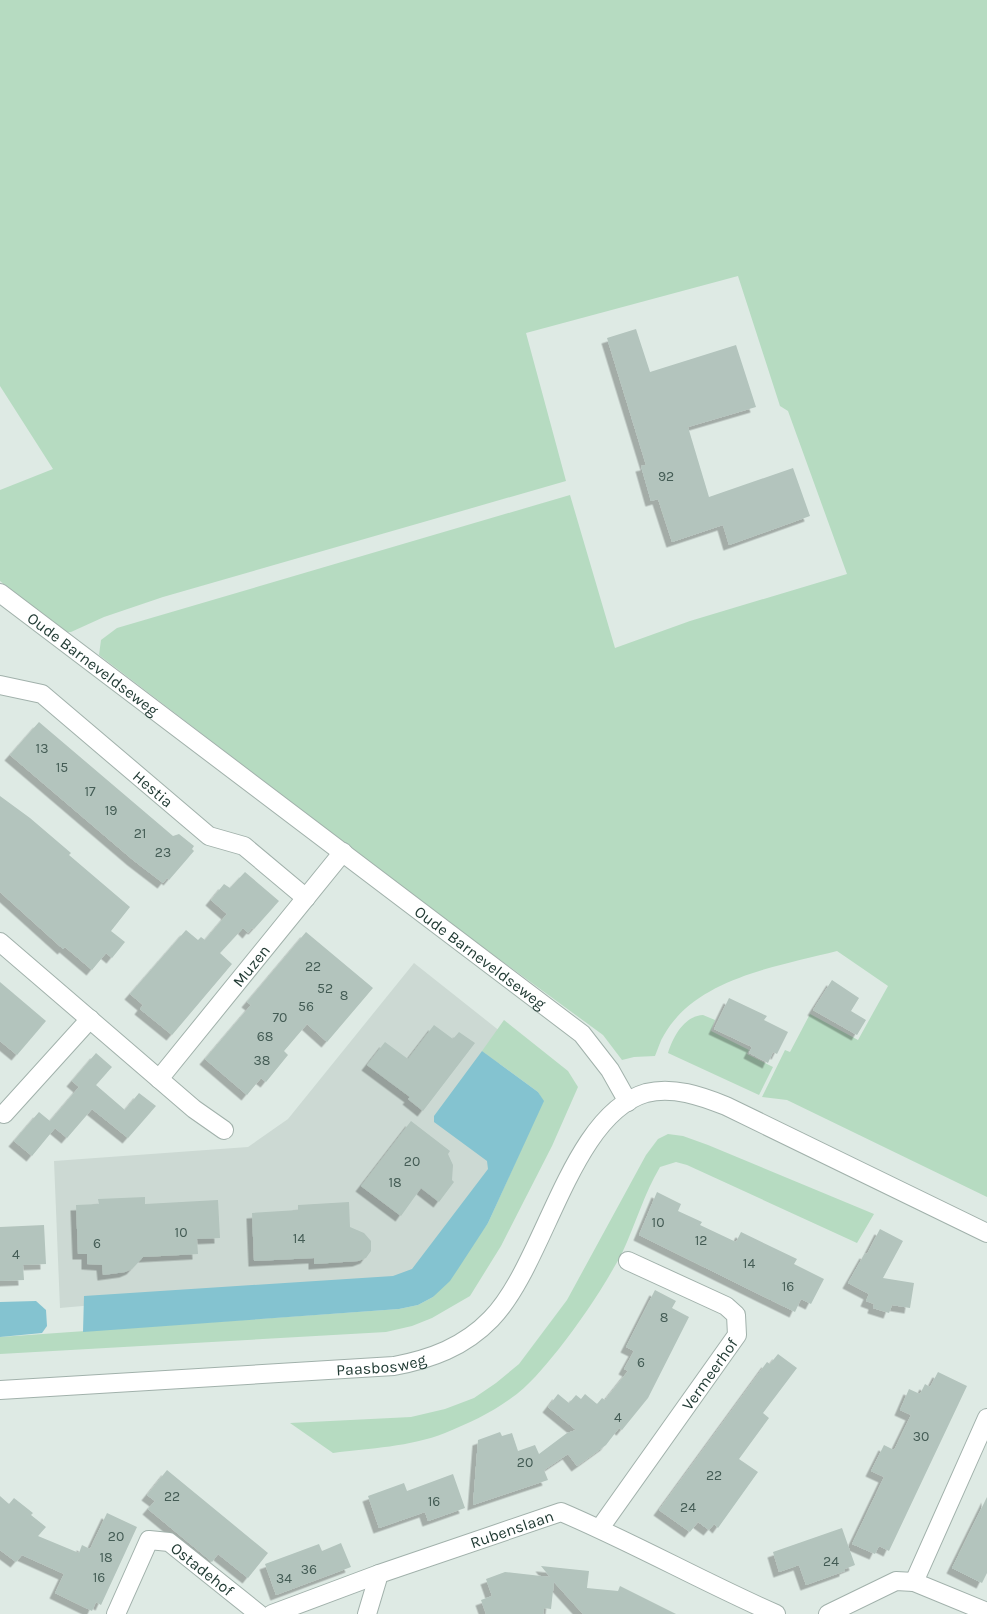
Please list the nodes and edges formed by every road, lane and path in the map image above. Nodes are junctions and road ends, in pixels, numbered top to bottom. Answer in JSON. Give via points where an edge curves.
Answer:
{"nodes":[{"id":1,"x":0,"y":593,"type":"edge"},
{"id":2,"x":0,"y":685,"type":"edge"},
{"id":3,"x":343,"y":852,"type":"junction"},
{"id":4,"x":306,"y":898,"type":"junction"},
{"id":5,"x":0,"y":942,"type":"edge"},
{"id":6,"x":90,"y":1019,"type":"junction"},
{"id":7,"x":159,"y":1078,"type":"junction"},
{"id":8,"x":628,"y":1102,"type":"junction"},
{"id":9,"x":4,"y":1114,"type":"dead end"},
{"id":10,"x":224,"y":1130,"type":"dead end"},
{"id":11,"x":987,"y":1233,"type":"edge"},
{"id":12,"x":628,"y":1262,"type":"dead end"},
{"id":13,"x":0,"y":1390,"type":"edge"},
{"id":14,"x":987,"y":1418,"type":"edge"},
{"id":15,"x":600,"y":1528,"type":"junction"},
{"id":16,"x":379,"y":1574,"type":"junction"},
{"id":17,"x":905,"y":1582,"type":"junction"},
{"id":18,"x":987,"y":1612,"type":"edge"},
{"id":19,"x":116,"y":1614,"type":"edge"},
{"id":20,"x":259,"y":1614,"type":"edge"},
{"id":21,"x":272,"y":1614,"type":"edge"},
{"id":22,"x":367,"y":1614,"type":"edge"},
{"id":23,"x":776,"y":1614,"type":"edge"},
{"id":24,"x":828,"y":1614,"type":"edge"}],
"edges":[{"from":1,"to":3,"type":"street","name":"Oude Barneveldseweg"},
{"from":2,"to":4,"type":"street","name":"Hestia","via":[[42,694],[209,836],[244,846]]},
{"from":3,"to":4,"type":"street","name":"Muzen"},
{"from":3,"to":8,"type":"street","name":"Oude Barneveldseweg","via":[[582,1034],[610,1070]]},
{"from":4,"to":7,"type":"street","name":"Muzen"},
{"from":5,"to":6,"type":"street"},
{"from":6,"to":7,"type":"street"},
{"from":6,"to":9,"type":"street"},
{"from":7,"to":10,"type":"street"},
{"from":8,"to":11,"type":"street","via":[[656,1092],[698,1095]]},
{"from":8,"to":13,"type":"street","name":"Paasbosweg","via":[[589,1140],[512,1294],[492,1319],[458,1346],[441,1354],[394,1366]]},
{"from":12,"to":15,"type":"street","name":"Vermeerhof","via":[[726,1306],[736,1315],[737,1335]]},
{"from":14,"to":17,"type":"street"},
{"from":15,"to":16,"type":"street","name":"Rubenslaan","via":[[561,1512]]},
{"from":15,"to":23,"type":"street","name":"Rubenslaan"},
{"from":16,"to":21,"type":"street"},
{"from":16,"to":22,"type":"street"},
{"from":17,"to":18,"type":"street"},
{"from":17,"to":24,"type":"street"},
{"from":19,"to":20,"type":"street","name":"Ostadehof","via":[[149,1540],[169,1542]]}]}
